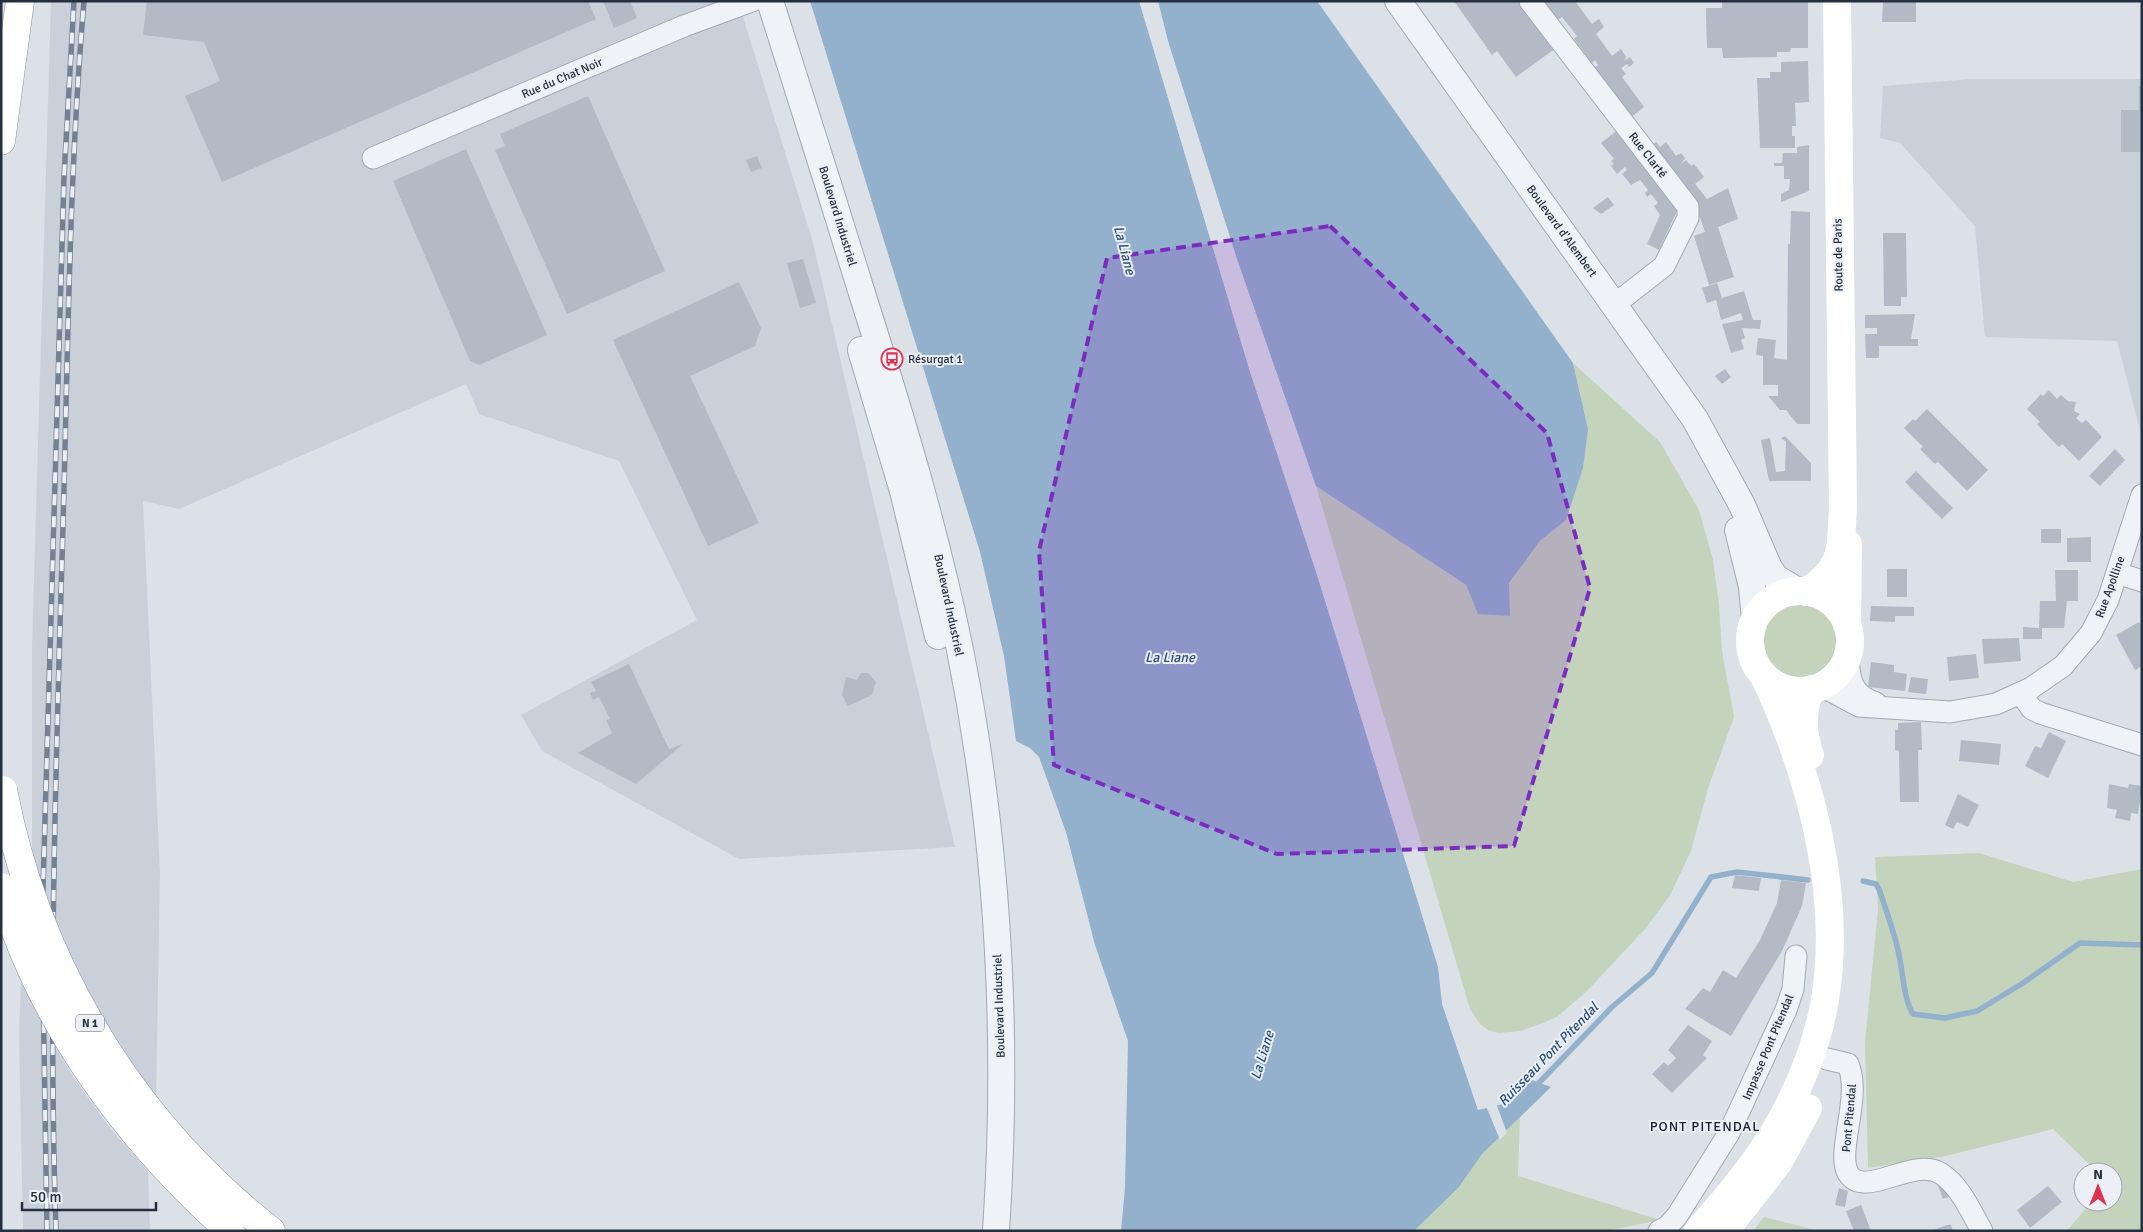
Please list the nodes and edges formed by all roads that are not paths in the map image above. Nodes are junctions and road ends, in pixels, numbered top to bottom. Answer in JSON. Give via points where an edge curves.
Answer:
{"nodes":[{"id":1,"x":20,"y":1,"type":"edge"},
{"id":2,"x":752,"y":1,"type":"edge"},
{"id":3,"x":770,"y":1,"type":"edge"},
{"id":4,"x":1398,"y":1,"type":"edge"},
{"id":5,"x":1530,"y":1,"type":"edge"},
{"id":6,"x":1837,"y":1,"type":"edge"},
{"id":7,"x":1,"y":140,"type":"edge"},
{"id":8,"x":374,"y":158,"type":"dead end"},
{"id":9,"x":1614,"y":304,"type":"junction"},
{"id":10,"x":1720,"y":464,"type":"junction"},
{"id":11,"x":2142,"y":495,"type":"edge"},
{"id":12,"x":1843,"y":508,"type":"junction"},
{"id":13,"x":2117,"y":573,"type":"junction"},
{"id":14,"x":2142,"y":580,"type":"edge"},
{"id":15,"x":1802,"y":591,"type":"junction"},
{"id":16,"x":1755,"y":620,"type":"junction"},
{"id":17,"x":1848,"y":625,"type":"junction"},
{"id":18,"x":1848,"y":655,"type":"junction"},
{"id":19,"x":1763,"y":674,"type":"junction"},
{"id":20,"x":1815,"y":688,"type":"junction"},
{"id":21,"x":2021,"y":694,"type":"junction"},
{"id":22,"x":1891,"y":707,"type":"junction"},
{"id":23,"x":2142,"y":746,"type":"edge"},
{"id":24,"x":2,"y":785,"type":"edge"},
{"id":25,"x":1,"y":887,"type":"edge"},
{"id":26,"x":1796,"y":956,"type":"dead end"},
{"id":27,"x":1827,"y":1059,"type":"junction"},
{"id":28,"x":240,"y":1222,"type":"edge"},
{"id":29,"x":271,"y":1231,"type":"edge"},
{"id":30,"x":978,"y":1231,"type":"edge"},
{"id":31,"x":996,"y":1231,"type":"edge"},
{"id":32,"x":1659,"y":1231,"type":"edge"},
{"id":33,"x":1698,"y":1231,"type":"edge"},
{"id":34,"x":1725,"y":1231,"type":"edge"},
{"id":35,"x":1982,"y":1231,"type":"edge"}],
"edges":[{"from":1,"to":7,"type":"main road"},
{"from":2,"to":8,"type":"street","name":"Rue du Chat Noir","via":[[684,26]]},
{"from":2,"to":30,"type":"street","name":"Boulevard Industriel","via":[[903,491],[946,675],[968,821],[980,965],[984,1118]]},
{"from":3,"to":31,"type":"street","name":"Boulevard Industriel","via":[[918,477],[947,591],[967,691],[983,798],[997,946],[1001,1063]]},
{"from":4,"to":9,"type":"street","name":"Boulevard d'Alembert"},
{"from":5,"to":9,"type":"street","name":"Rue Clarté","via":[[1688,207],[1688,218],[1664,266]]},
{"from":6,"to":12,"type":"main road","name":"Route de Paris"},
{"from":9,"to":10,"type":"street","name":"Boulevard d'Alembert","via":[[1695,419]]},
{"from":10,"to":15,"type":"street","name":"Boulevard d'Alembert","via":[[1769,568],[1776,578]]},
{"from":10,"to":16,"type":"street","name":"Boulevard d'Alembert","via":[[1750,576]]},
{"from":11,"to":13,"type":"street","name":"Rue Apolline"},
{"from":12,"to":15,"type":"main road","name":"Route de Paris","via":[[1836,565],[1828,576]]},
{"from":12,"to":17,"type":"main road","name":"Route de Paris","via":[[1849,564]]},
{"from":13,"to":14,"type":"street"},
{"from":13,"to":21,"type":"street","name":"Rue Apolline","via":[[2102,612],[2082,645],[2062,666]]},
{"from":15,"to":16,"type":"main road","via":[[1772,600]]},
{"from":15,"to":17,"type":"main road","via":[[1830,601]]},
{"from":16,"to":19,"type":"main road","via":[[1751,646]]},
{"from":17,"to":18,"type":"main road"},
{"from":18,"to":20,"type":"main road","via":[[1836,676]]},
{"from":18,"to":22,"type":"street","name":"Rue Apolline","via":[[1852,684],[1859,696]]},
{"from":19,"to":20,"type":"main road","via":[[1783,688]]},
{"from":19,"to":33,"type":"main road","via":[[1802,773],[1820,845],[1829,914],[1827,989],[1810,1056],[1783,1117],[1748,1173]]},
{"from":20,"to":22,"type":"street","name":"Rue Apolline","via":[[1831,690],[1859,706]]},
{"from":20,"to":27,"type":"main road","via":[[1803,718],[1804,733],[1832,828],[1843,910],[1841,993]]},
{"from":21,"to":22,"type":"street","name":"Rue Apolline","via":[[1996,704],[1960,711]]},
{"from":21,"to":23,"type":"street","via":[[2032,709],[2040,713]]},
{"from":24,"to":28,"type":"main road","number":"N 1","bridge":true,"via":[[17,850],[36,909],[54,956],[83,1012],[117,1067],[158,1122]]},
{"from":25,"to":28,"type":"main road","number":"N 1","bridge":true,"via":[[37,979],[58,1021],[95,1081],[158,1162]]},
{"from":26,"to":32,"type":"street","name":"Impasse Pont Pitendal","via":[[1793,989],[1786,1010],[1729,1133],[1677,1216]]},
{"from":27,"to":34,"type":"main road","via":[[1807,1110],[1785,1151]]},
{"from":27,"to":35,"type":"street","name":"Pont Pitendal","via":[[1848,1064],[1852,1078],[1845,1161],[1851,1177],[1866,1183],[1912,1170],[1932,1170],[1953,1185]]},
{"from":28,"to":29,"type":"main road","number":"N 1"}]}
